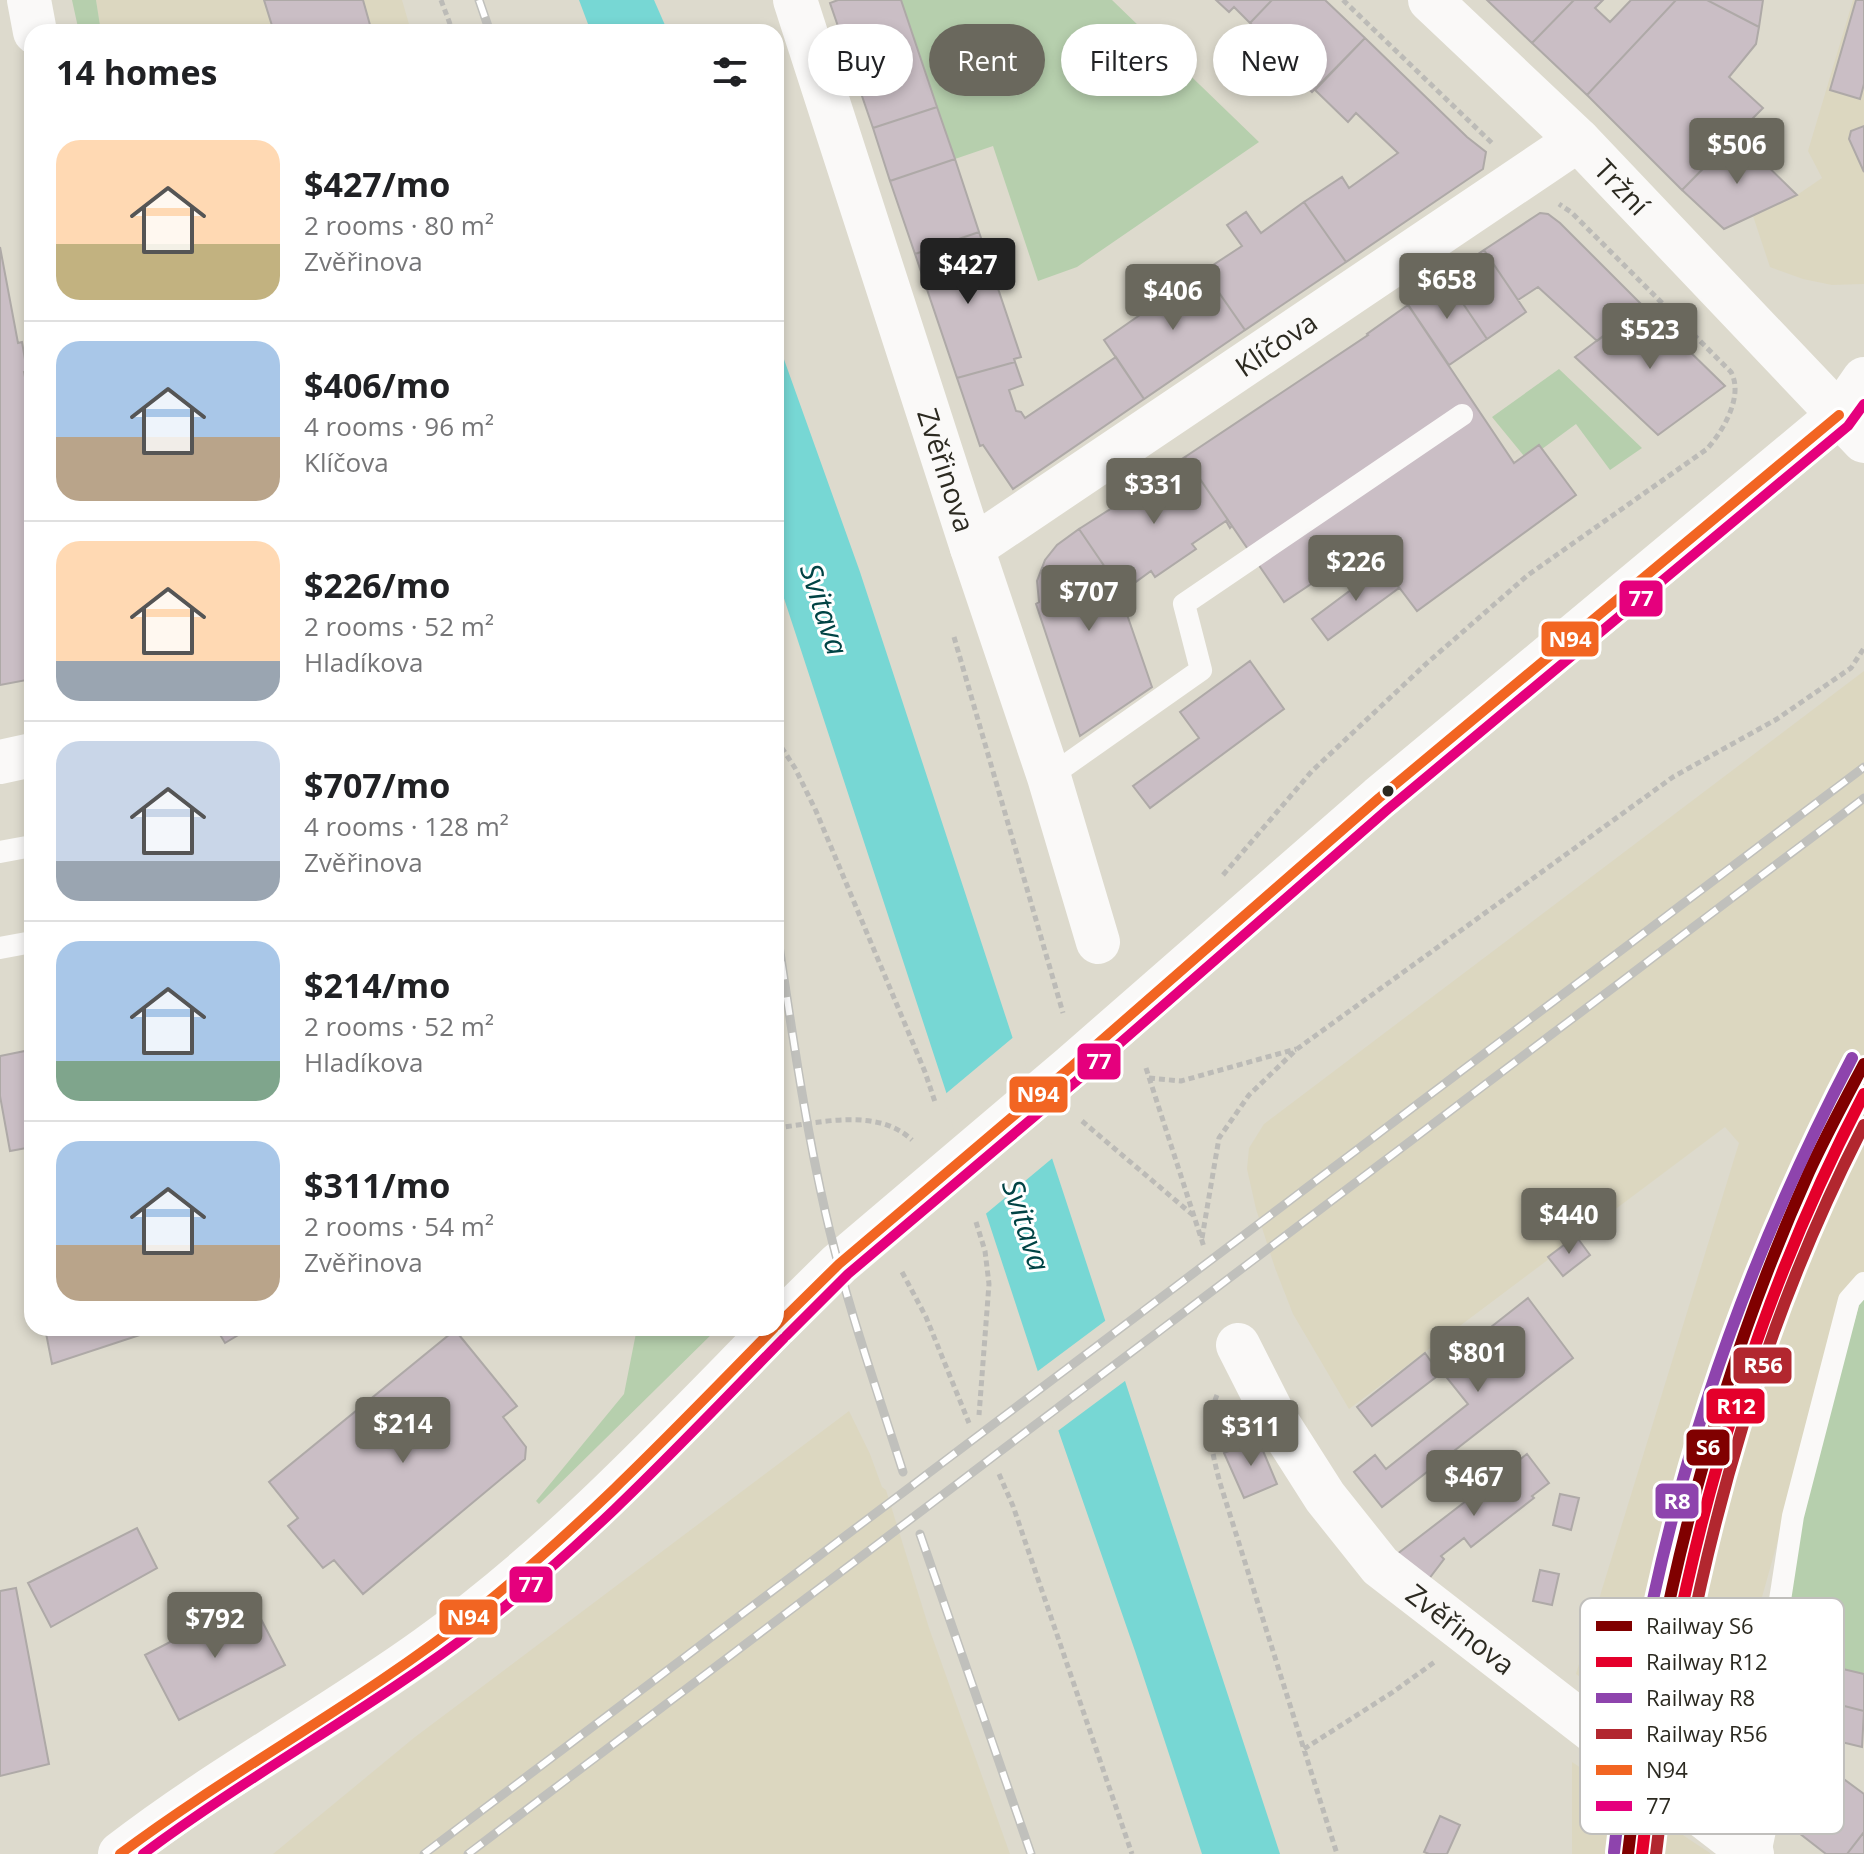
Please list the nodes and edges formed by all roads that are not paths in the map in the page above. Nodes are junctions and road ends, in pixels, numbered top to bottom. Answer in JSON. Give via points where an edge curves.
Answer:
{"nodes":[{"id":1,"x":29,"y":0,"type":"edge"},
{"id":2,"x":795,"y":0,"type":"edge"},
{"id":3,"x":1430,"y":0,"type":"edge"},
{"id":4,"x":34,"y":24,"type":"edge"},
{"id":5,"x":1578,"y":140,"type":"junction"},
{"id":6,"x":1864,"y":379,"type":"edge"},
{"id":7,"x":1462,"y":415,"type":"dead end"},
{"id":8,"x":1856,"y":421,"type":"edge"},
{"id":9,"x":972,"y":548,"type":"junction"},
{"id":10,"x":24,"y":757,"type":"edge"},
{"id":11,"x":0,"y":762,"type":"edge"},
{"id":12,"x":1049,"y":777,"type":"junction"},
{"id":13,"x":24,"y":848,"type":"edge"},
{"id":14,"x":0,"y":852,"type":"edge"},
{"id":15,"x":1098,"y":942,"type":"dead end"},
{"id":16,"x":24,"y":944,"type":"edge"},
{"id":17,"x":0,"y":948,"type":"edge"},
{"id":18,"x":1864,"y":1283,"type":"edge"},
{"id":19,"x":784,"y":1318,"type":"edge"},
{"id":20,"x":766,"y":1336,"type":"edge"},
{"id":21,"x":1238,"y":1345,"type":"road end"},
{"id":22,"x":1780,"y":1598,"type":"edge"},
{"id":23,"x":1580,"y":1720,"type":"edge"},
{"id":24,"x":1726,"y":1834,"type":"edge"},
{"id":25,"x":1764,"y":1834,"type":"edge"},
{"id":26,"x":120,"y":1854,"type":"edge"},
{"id":27,"x":1752,"y":1854,"type":"edge"},
{"id":28,"x":1760,"y":1854,"type":"edge"}],
"edges":[{"from":1,"to":4,"type":"street"},
{"from":2,"to":9,"type":"street","name":"Zvěřinova"},
{"from":3,"to":5,"type":"street","name":"Tržní"},
{"from":5,"to":8,"type":"street","name":"Tržní"},
{"from":5,"to":9,"type":"street","name":"Klíčova"},
{"from":6,"to":8,"type":"street"},
{"from":7,"to":12,"type":"lane","via":[[1184,604],[1201,670]]},
{"from":8,"to":19,"type":"street","via":[[1390,789],[927,1187]]},
{"from":9,"to":12,"type":"street","name":"Zvěřinova"},
{"from":10,"to":11,"type":"street"},
{"from":12,"to":15,"type":"street","name":"Zvěřinova"},
{"from":13,"to":14,"type":"lane"},
{"from":16,"to":17,"type":"lane"},
{"from":18,"to":22,"type":"lane","via":[[1849,1300],[1793,1516]]},
{"from":20,"to":26,"type":"street","via":[[574,1529],[479,1609]]},
{"from":21,"to":23,"type":"street","name":"Zvěřinova","via":[[1317,1485],[1380,1566]]},
{"from":24,"to":27,"type":"street","name":"Zvěřinova"},
{"from":25,"to":28,"type":"lane"}]}
